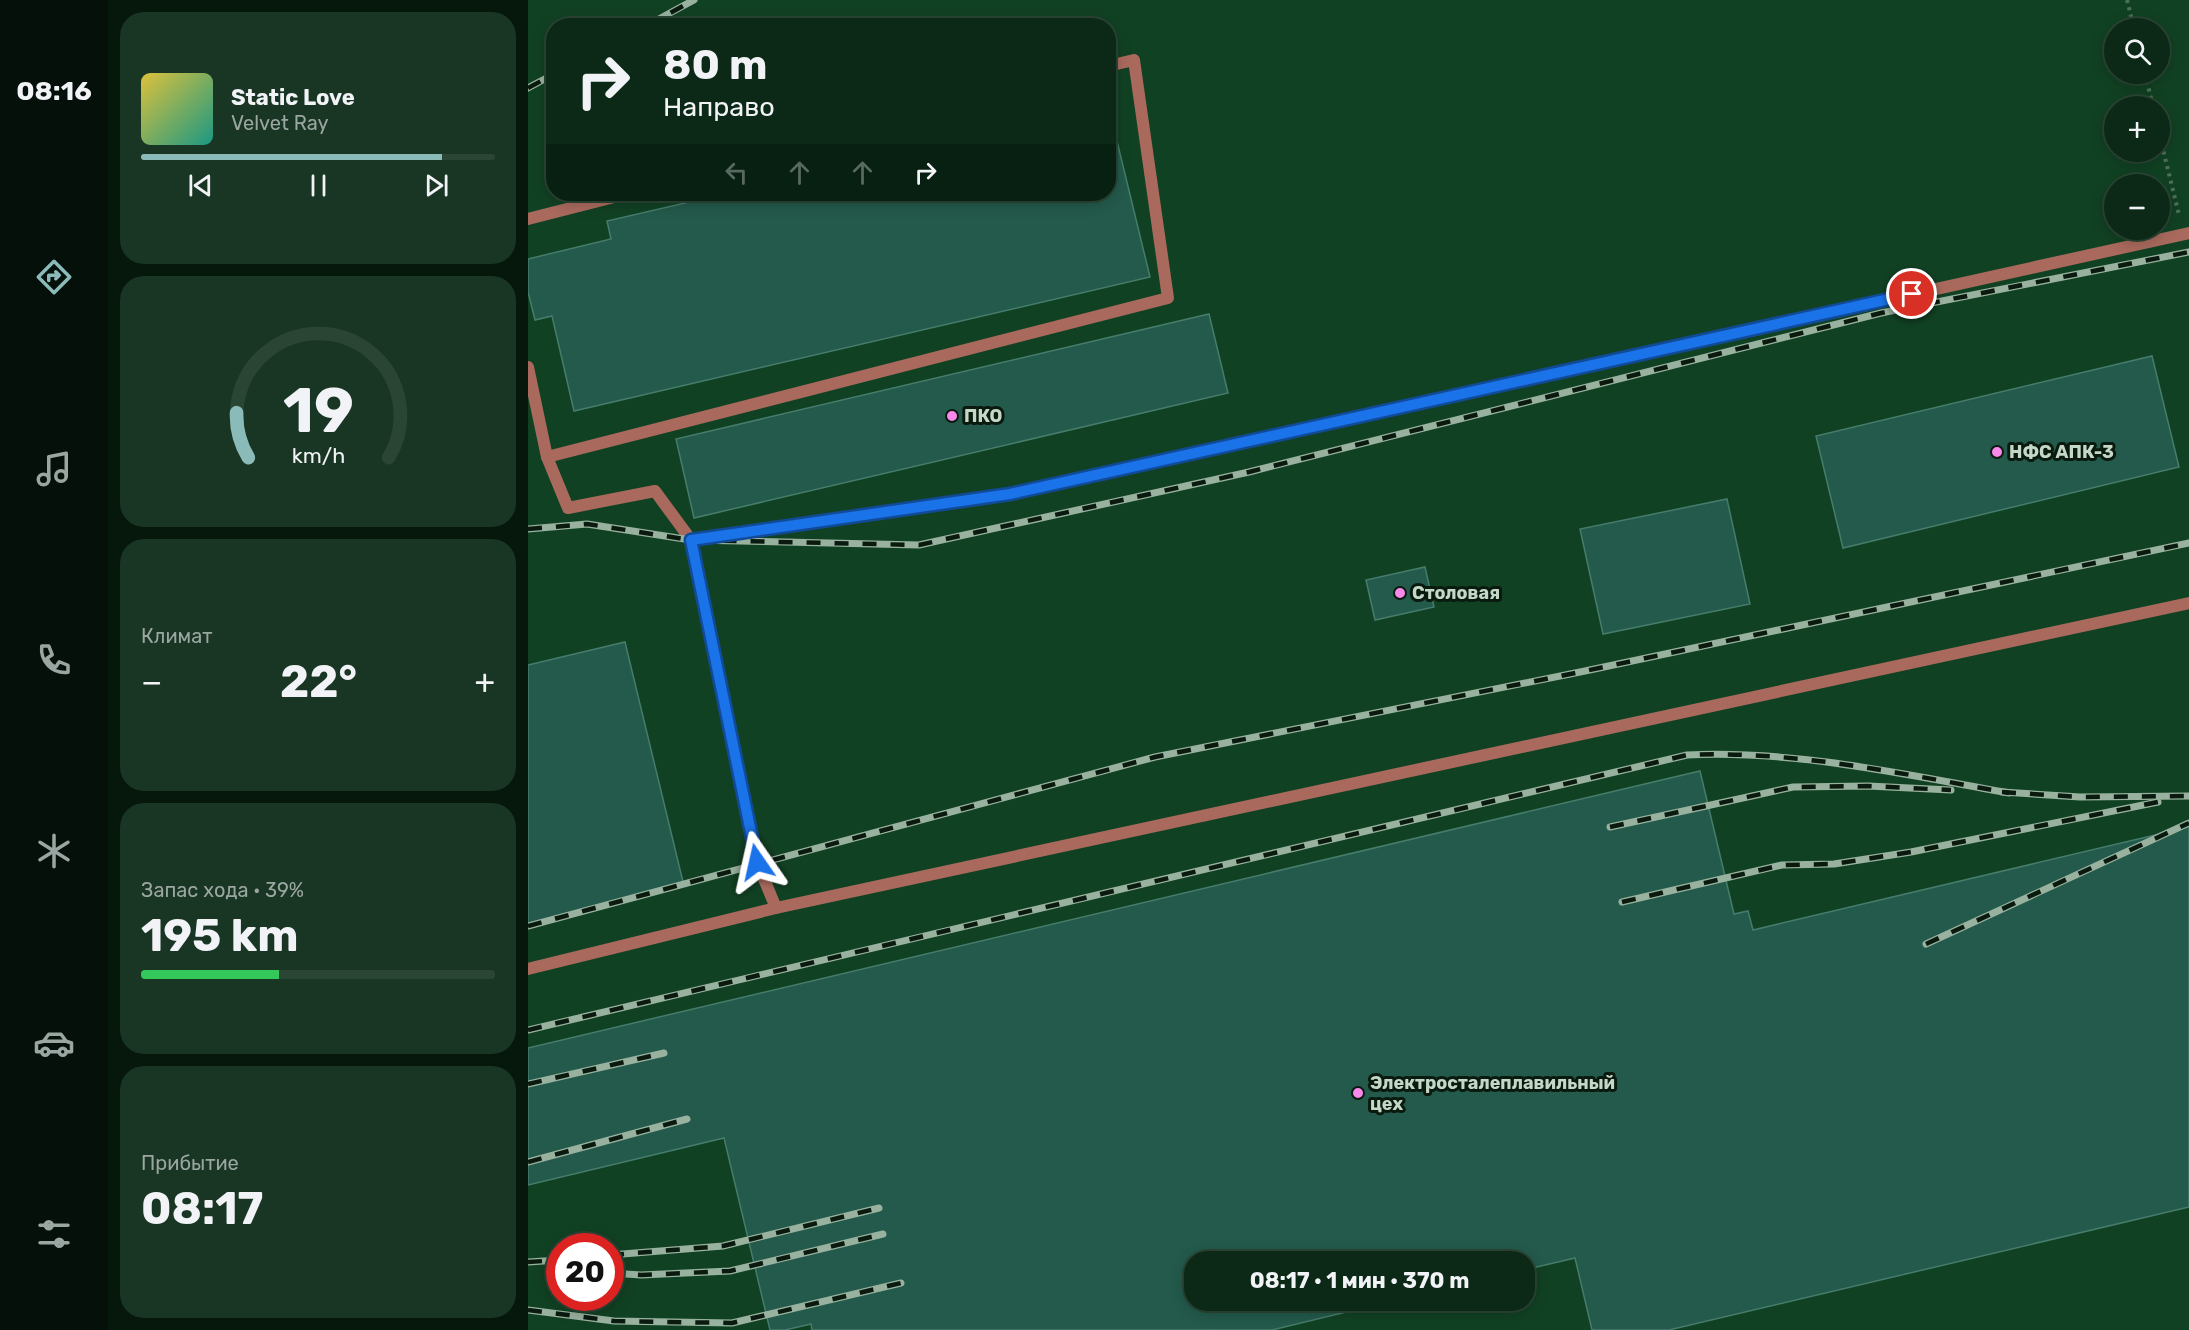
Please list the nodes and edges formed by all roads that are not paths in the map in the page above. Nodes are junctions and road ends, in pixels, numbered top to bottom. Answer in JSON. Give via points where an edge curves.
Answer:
{"nodes":[{"id":1,"x":1116,"y":64,"type":"edge"},
{"id":2,"x":599,"y":201,"type":"edge"},
{"id":3,"x":528,"y":219,"type":"edge"},
{"id":4,"x":2185,"y":229,"type":"edge"},
{"id":5,"x":528,"y":367,"type":"edge"},
{"id":6,"x":547,"y":457,"type":"junction"},
{"id":7,"x":691,"y":540,"type":"junction"},
{"id":8,"x":2189,"y":603,"type":"edge"},
{"id":9,"x":776,"y":908,"type":"junction"},
{"id":10,"x":528,"y":969,"type":"edge"}],
"edges":[{"from":1,"to":6,"type":"lane","via":[[1134,60],[1168,298]]},
{"from":2,"to":3,"type":"lane"},
{"from":4,"to":7,"type":"lane","via":[[1010,494]]},
{"from":5,"to":6,"type":"lane"},
{"from":6,"to":7,"type":"lane","via":[[568,508],[655,491]]},
{"from":7,"to":9,"type":"lane","via":[[757,862]]},
{"from":8,"to":9,"type":"lane"},
{"from":9,"to":10,"type":"lane"}]}
